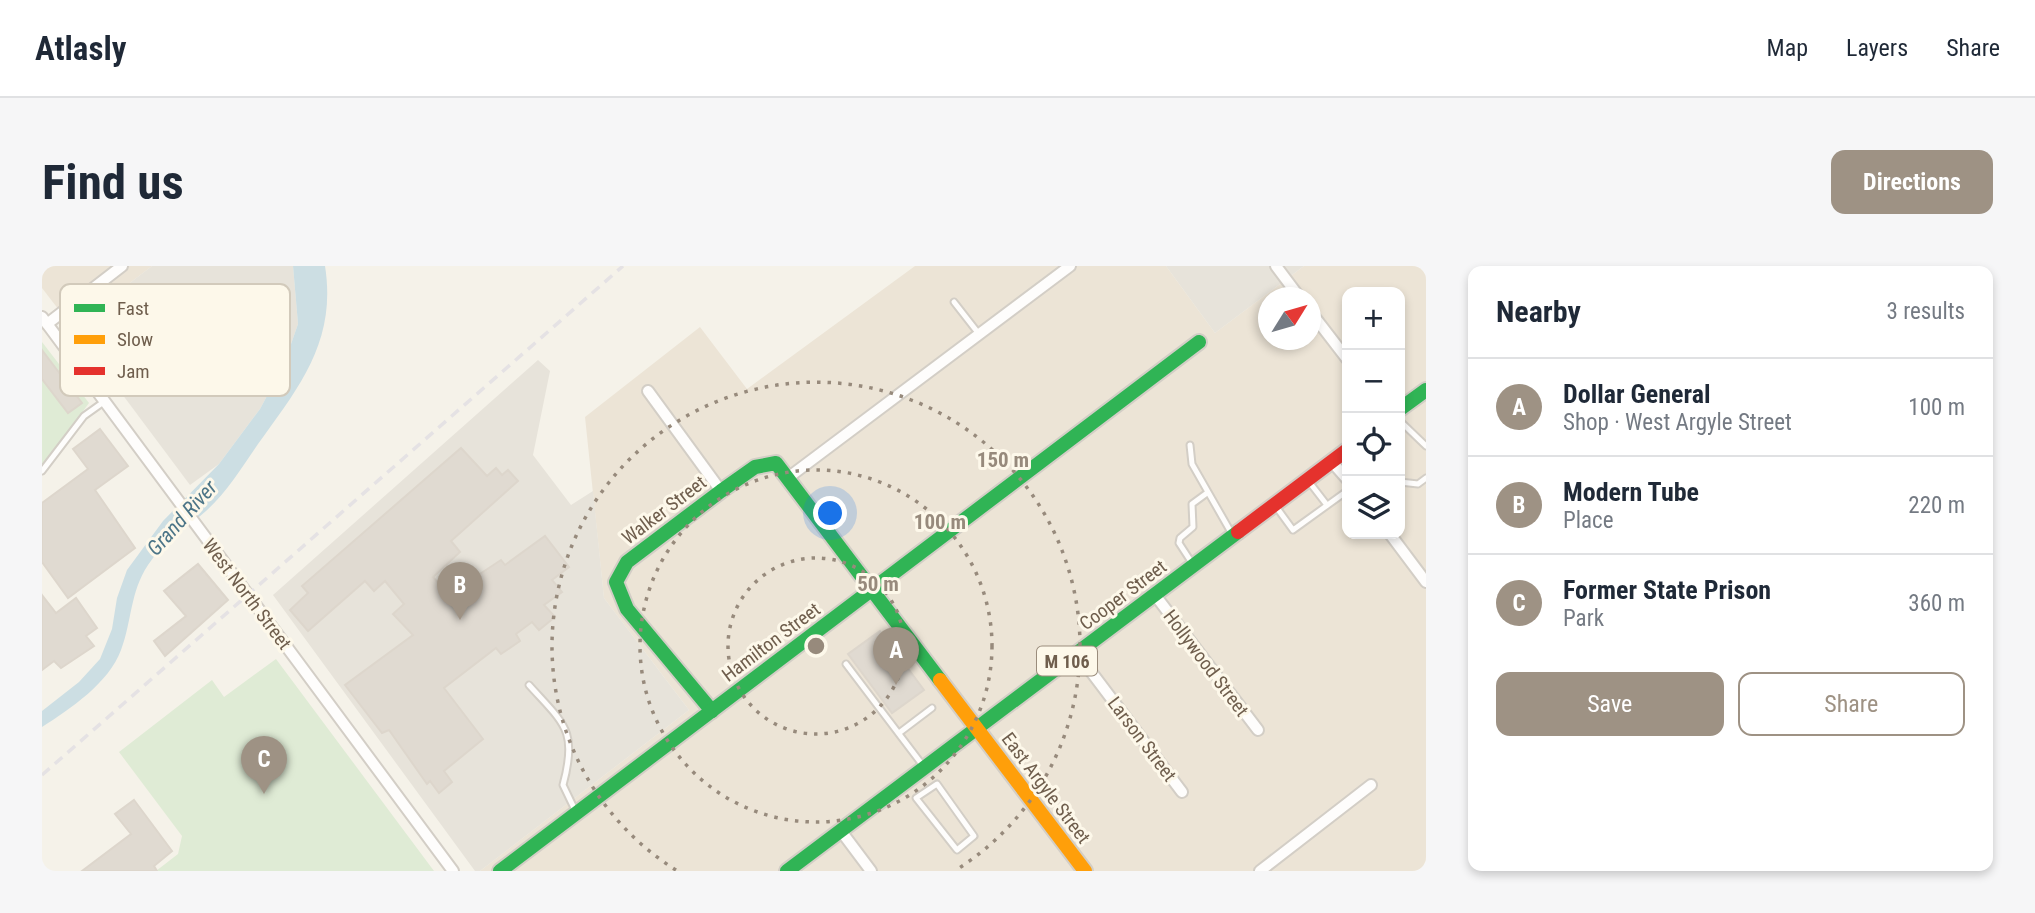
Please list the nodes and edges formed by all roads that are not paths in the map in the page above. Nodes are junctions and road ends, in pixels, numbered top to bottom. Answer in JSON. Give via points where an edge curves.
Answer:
{"nodes":[{"id":1,"x":122,"y":266,"type":"edge"},
{"id":2,"x":1070,"y":266,"type":"edge"},
{"id":3,"x":1276,"y":266,"type":"edge"},
{"id":4,"x":96,"y":284,"type":"edge"},
{"id":5,"x":1292,"y":287,"type":"edge"},
{"id":6,"x":954,"y":302,"type":"dead end"},
{"id":7,"x":60,"y":309,"type":"edge"},
{"id":8,"x":45,"y":320,"type":"edge"},
{"id":9,"x":1321,"y":324,"type":"edge"},
{"id":10,"x":979,"y":334,"type":"junction"},
{"id":11,"x":60,"y":340,"type":"edge"},
{"id":12,"x":1199,"y":342,"type":"dead end"},
{"id":13,"x":1342,"y":352,"type":"edge"},
{"id":14,"x":1426,"y":390,"type":"edge"},
{"id":15,"x":648,"y":391,"type":"dead end"},
{"id":16,"x":101,"y":396,"type":"edge"},
{"id":17,"x":105,"y":401,"type":"junction"},
{"id":18,"x":1405,"y":405,"type":"edge"},
{"id":19,"x":1405,"y":426,"type":"edge"},
{"id":20,"x":1424,"y":443,"type":"edge"},
{"id":21,"x":1190,"y":445,"type":"dead end"},
{"id":22,"x":1342,"y":454,"type":"edge"},
{"id":23,"x":1332,"y":462,"type":"junction"},
{"id":24,"x":776,"y":463,"type":"joint"},
{"id":25,"x":42,"y":471,"type":"edge"},
{"id":26,"x":1344,"y":476,"type":"edge"},
{"id":27,"x":789,"y":477,"type":"junction"},
{"id":28,"x":1426,"y":478,"type":"edge"},
{"id":29,"x":1307,"y":480,"type":"junction"},
{"id":30,"x":1405,"y":483,"type":"edge"},
{"id":31,"x":721,"y":491,"type":"junction"},
{"id":32,"x":1207,"y":493,"type":"junction"},
{"id":33,"x":1342,"y":494,"type":"edge"},
{"id":34,"x":1275,"y":505,"type":"junction"},
{"id":35,"x":1327,"y":505,"type":"junction"},
{"id":36,"x":1234,"y":536,"type":"junction"},
{"id":37,"x":1394,"y":539,"type":"edge"},
{"id":38,"x":1194,"y":566,"type":"junction"},
{"id":39,"x":1426,"y":582,"type":"edge"},
{"id":40,"x":873,"y":589,"type":"junction"},
{"id":41,"x":1155,"y":595,"type":"junction"},
{"id":42,"x":1074,"y":655,"type":"junction"},
{"id":43,"x":846,"y":664,"type":"dead end"},
{"id":44,"x":529,"y":685,"type":"dead end"},
{"id":45,"x":932,"y":708,"type":"dead end"},
{"id":46,"x":712,"y":711,"type":"junction"},
{"id":47,"x":977,"y":727,"type":"junction"},
{"id":48,"x":1258,"y":730,"type":"dead end"},
{"id":49,"x":898,"y":733,"type":"junction"},
{"id":50,"x":924,"y":768,"type":"junction"},
{"id":51,"x":910,"y":778,"type":"junction"},
{"id":52,"x":1371,"y":785,"type":"dead end"},
{"id":53,"x":1182,"y":792,"type":"dead end"},
{"id":54,"x":922,"y":794,"type":"junction"},
{"id":55,"x":576,"y":813,"type":"junction"},
{"id":56,"x":841,"y":831,"type":"junction"},
{"id":57,"x":453,"y":871,"type":"edge"},
{"id":58,"x":500,"y":871,"type":"edge"},
{"id":59,"x":787,"y":871,"type":"edge"},
{"id":60,"x":871,"y":871,"type":"edge"},
{"id":61,"x":1085,"y":871,"type":"edge"},
{"id":62,"x":1260,"y":871,"type":"edge"}],
"edges":[{"from":1,"to":4,"type":"street"},
{"from":2,"to":10,"type":"street"},
{"from":3,"to":5,"type":"street"},
{"from":6,"to":10,"type":"lane"},
{"from":7,"to":8,"type":"street"},
{"from":8,"to":11,"type":"street","name":"West North Street"},
{"from":9,"to":13,"type":"street"},
{"from":10,"to":27,"type":"street"},
{"from":12,"to":40,"type":"street","name":"Hamilton Street"},
{"from":14,"to":18,"type":"street"},
{"from":15,"to":31,"type":"street"},
{"from":16,"to":17,"type":"street","name":"West North Street"},
{"from":17,"to":25,"type":"lane","via":[[84,416]]},
{"from":17,"to":57,"type":"street","name":"West North Street"},
{"from":19,"to":20,"type":"lane"},
{"from":21,"to":32,"type":"lane","via":[[1192,464]]},
{"from":22,"to":23,"type":"street","name":"Cooper Street","number":"M 106"},
{"from":23,"to":26,"type":"street"},
{"from":23,"to":29,"type":"street","name":"Cooper Street","number":"M 106"},
{"from":24,"to":27,"type":"street","name":"East Argyle Street"},
{"from":24,"to":31,"type":"street","name":"Walker Street","via":[[755,467]]},
{"from":27,"to":40,"type":"street","name":"East Argyle Street"},
{"from":28,"to":30,"type":"lane","via":[[1418,484]]},
{"from":29,"to":34,"type":"street","name":"Cooper Street","number":"M 106"},
{"from":29,"to":35,"type":"lane"},
{"from":31,"to":46,"type":"street","name":"Walker Street","via":[[627,562],[616,582],[627,609]]},
{"from":32,"to":36,"type":"lane"},
{"from":32,"to":38,"type":"lane","via":[[1192,504],[1193,527],[1180,538]]},
{"from":33,"to":35,"type":"lane"},
{"from":34,"to":35,"type":"lane","via":[[1293,530]]},
{"from":34,"to":36,"type":"street","name":"Cooper Street","number":"M 106"},
{"from":36,"to":38,"type":"street","name":"Cooper Street","number":"M 106"},
{"from":37,"to":39,"type":"street"},
{"from":38,"to":41,"type":"street","name":"Cooper Street","number":"M 106"},
{"from":40,"to":46,"type":"street","name":"Hamilton Street"},
{"from":40,"to":47,"type":"street","name":"East Argyle Street"},
{"from":41,"to":42,"type":"street","name":"Cooper Street","number":"M 106"},
{"from":41,"to":48,"type":"street","name":"Hollywood Street"},
{"from":42,"to":47,"type":"street","name":"Cooper Street","number":"M 106"},
{"from":42,"to":53,"type":"street","name":"Larson Street"},
{"from":43,"to":49,"type":"lane"},
{"from":44,"to":55,"type":"lane","via":[[566,726],[571,756],[563,785]]},
{"from":45,"to":49,"type":"lane"},
{"from":46,"to":55,"type":"street","name":"Hamilton Street"},
{"from":47,"to":50,"type":"street","name":"Cooper Street","number":"M 106"},
{"from":47,"to":61,"type":"street","name":"East Argyle Street"},
{"from":49,"to":50,"type":"lane"},
{"from":50,"to":51,"type":"street","name":"Cooper Street","number":"M 106"},
{"from":51,"to":54,"type":"lane"},
{"from":51,"to":56,"type":"street","name":"Cooper Street","number":"M 106"},
{"from":52,"to":62,"type":"street"},
{"from":54,"to":54,"type":"lane","via":[[937,784],[974,836],[957,850],[916,798]]},
{"from":55,"to":58,"type":"street","name":"Hamilton Street"},
{"from":56,"to":59,"type":"street","name":"Cooper Street","number":"M 106"},
{"from":56,"to":60,"type":"street"}]}
